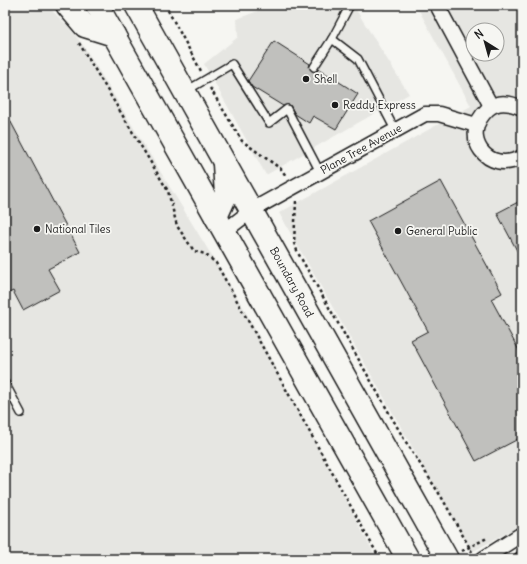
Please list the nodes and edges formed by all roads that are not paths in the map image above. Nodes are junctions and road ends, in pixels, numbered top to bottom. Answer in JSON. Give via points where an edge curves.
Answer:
{"nodes":[{"id":1,"x":67,"y":5,"type":"edge"},
{"id":2,"x":97,"y":5,"type":"edge"},
{"id":3,"x":136,"y":5,"type":"edge"},
{"id":4,"x":350,"y":5,"type":"edge"},
{"id":5,"x":438,"y":5,"type":"edge"},
{"id":6,"x":114,"y":35,"type":"junction"},
{"id":7,"x":332,"y":39,"type":"junction"},
{"id":8,"x":314,"y":66,"type":"dead end"},
{"id":9,"x":185,"y":92,"type":"junction"},
{"id":10,"x":492,"y":106,"type":"junction"},
{"id":11,"x":522,"y":108,"type":"edge"},
{"id":12,"x":476,"y":125,"type":"junction"},
{"id":13,"x":395,"y":130,"type":"junction"},
{"id":14,"x":522,"y":157,"type":"edge"},
{"id":15,"x":224,"y":161,"type":"junction"},
{"id":16,"x":320,"y":172,"type":"junction"},
{"id":17,"x":252,"y":210,"type":"junction"},
{"id":18,"x":221,"y":224,"type":"junction"},
{"id":19,"x":5,"y":383,"type":"edge"},
{"id":20,"x":20,"y":413,"type":"dead end"},
{"id":21,"x":522,"y":534,"type":"edge"},
{"id":22,"x":405,"y":557,"type":"edge"},
{"id":23,"x":447,"y":559,"type":"edge"},
{"id":24,"x":484,"y":559,"type":"edge"}],
"edges":[{"from":1,"to":6,"type":"main road","via":[[85,26]]},
{"from":2,"to":6,"type":"main road"},
{"from":3,"to":9,"type":"main road","name":"Boundary Road"},
{"from":4,"to":7,"type":"lane"},
{"from":5,"to":10,"type":"street"},
{"from":6,"to":18,"type":"main road"},
{"from":7,"to":8,"type":"lane"},
{"from":7,"to":13,"type":"lane","via":[[358,59]]},
{"from":9,"to":15,"type":"main road","name":"Boundary Road"},
{"from":9,"to":16,"type":"lane","via":[[232,64],[269,123],[287,109]]},
{"from":10,"to":11,"type":"street","via":[[502,103]]},
{"from":10,"to":12,"type":"street","via":[[480,116]]},
{"from":12,"to":13,"type":"street","name":"Plane Tree Avenue","via":[[439,114],[425,114]]},
{"from":12,"to":14,"type":"street","via":[[475,136],[478,146],[494,161],[504,163]]},
{"from":13,"to":16,"type":"street","name":"Plane Tree Avenue"},
{"from":15,"to":17,"type":"main road","name":"Boundary Road"},
{"from":15,"to":18,"type":"main road","via":[[226,195]]},
{"from":16,"to":17,"type":"street","name":"Plane Tree Avenue"},
{"from":17,"to":18,"type":"street","name":"Plane Tree Avenue"},
{"from":17,"to":23,"type":"main road","name":"Boundary Road"},
{"from":18,"to":22,"type":"main road"},
{"from":19,"to":20,"type":"lane"},
{"from":21,"to":24,"type":"street"}]}
